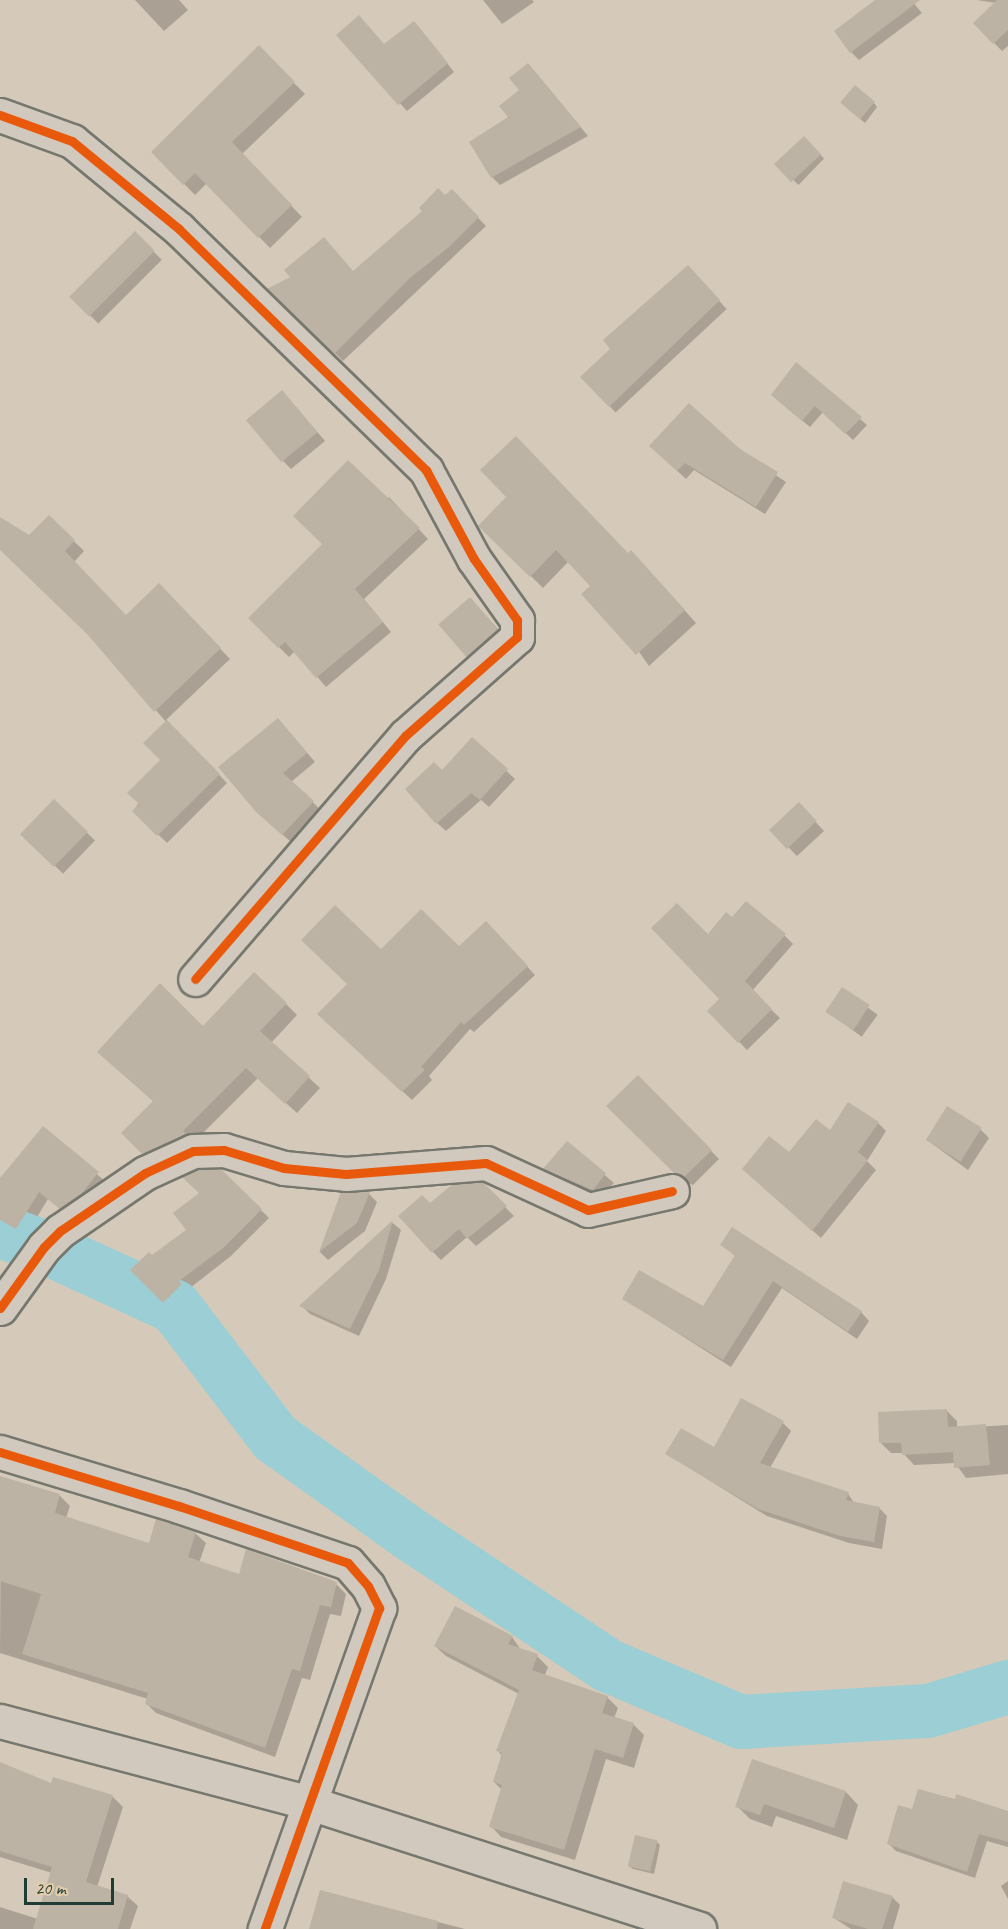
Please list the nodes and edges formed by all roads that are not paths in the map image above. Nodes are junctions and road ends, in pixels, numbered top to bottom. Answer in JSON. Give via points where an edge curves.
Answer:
{"nodes":[{"id":1,"x":0,"y":115,"type":"edge"},
{"id":2,"x":195,"y":979,"type":"dead end"},
{"id":3,"x":672,"y":1191,"type":"dead end"},
{"id":4,"x":0,"y":1308,"type":"edge"},
{"id":5,"x":0,"y":1452,"type":"edge"},
{"id":6,"x":0,"y":1721,"type":"edge"},
{"id":7,"x":310,"y":1803,"type":"junction"},
{"id":8,"x":265,"y":1929,"type":"edge"},
{"id":9,"x":699,"y":1929,"type":"edge"}],
"edges":[{"from":1,"to":2,"type":"street","via":[[72,141],[179,229],[426,470],[474,559],[518,620],[517,637],[405,736]]},
{"from":3,"to":4,"type":"street","via":[[588,1210],[486,1163],[346,1174],[284,1168],[224,1150],[193,1151],[145,1173],[60,1232]]},
{"from":5,"to":7,"type":"street","via":[[348,1563],[368,1586],[379,1608]]},
{"from":6,"to":7,"type":"street"},
{"from":7,"to":8,"type":"street"},
{"from":7,"to":9,"type":"street"}]}
